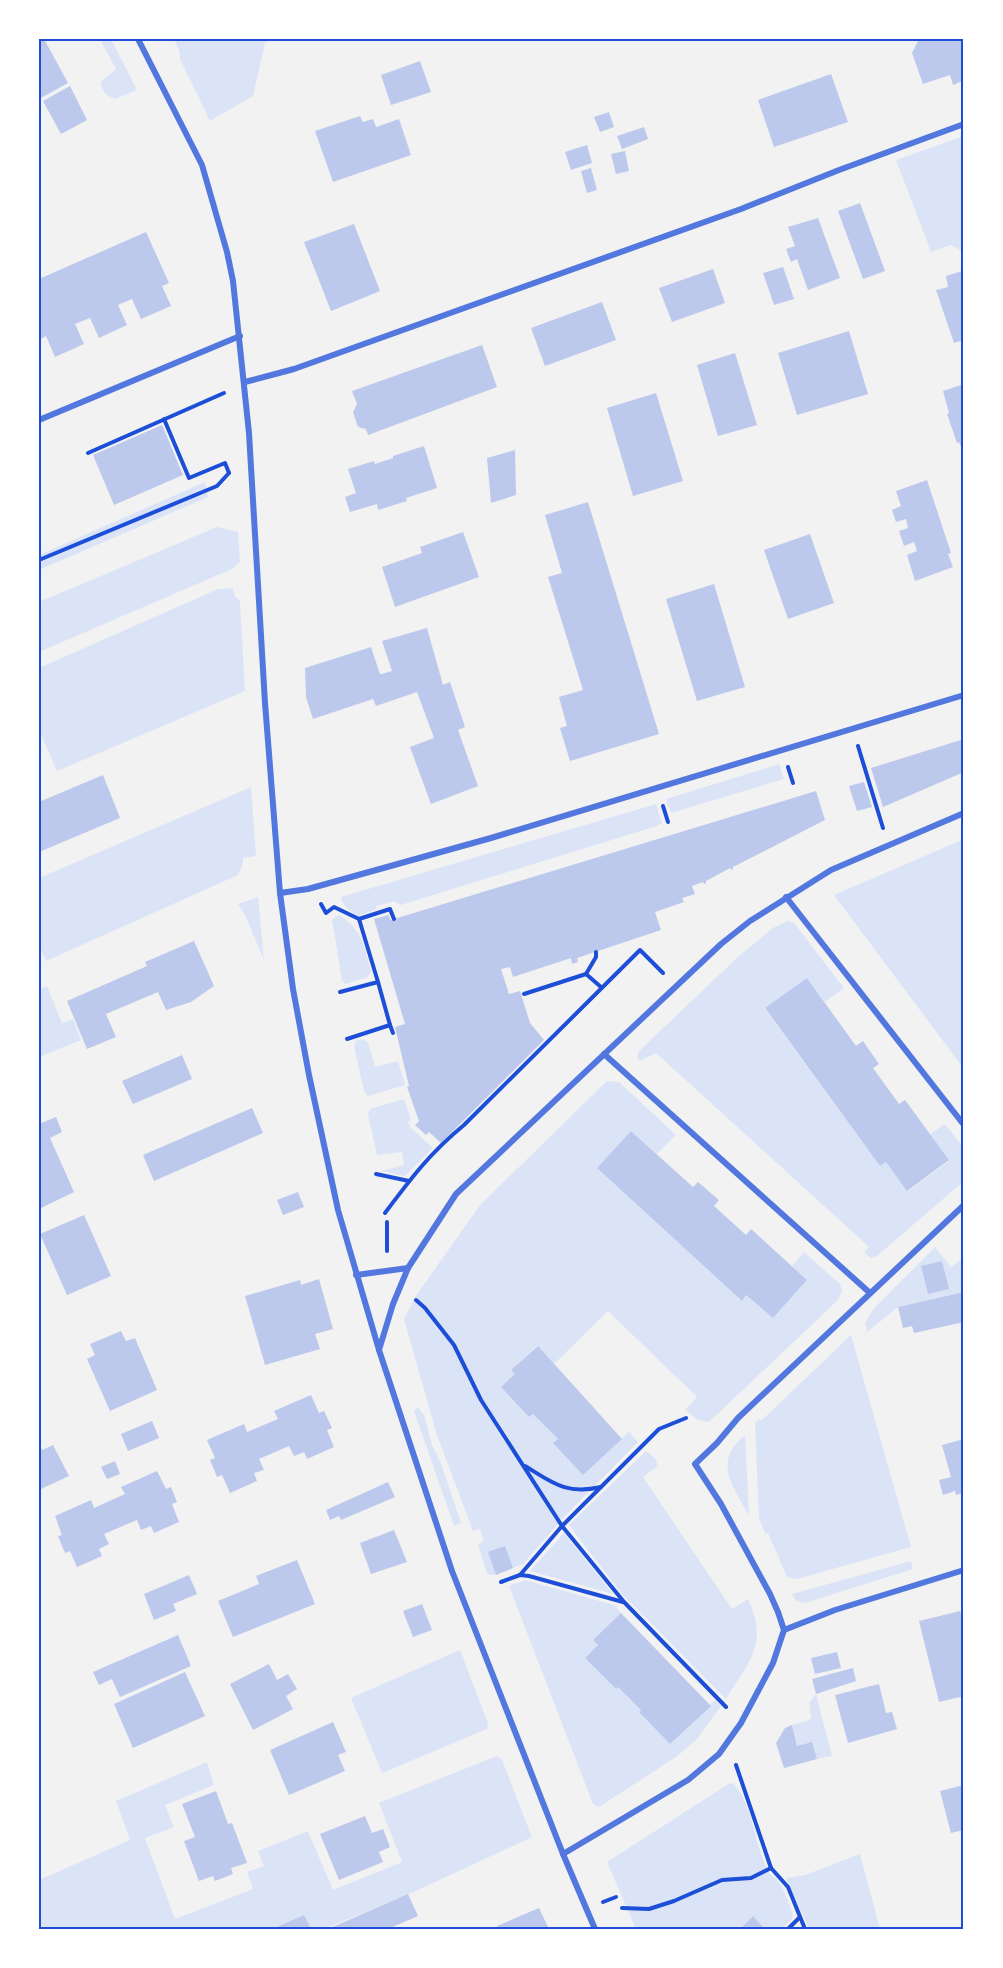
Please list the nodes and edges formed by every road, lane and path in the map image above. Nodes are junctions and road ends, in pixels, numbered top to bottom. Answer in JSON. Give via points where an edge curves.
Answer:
{"nodes":[{"id":1,"x":138,"y":39,"type":"edge"},
{"id":2,"x":964,"y":124,"type":"edge"},
{"id":3,"x":240,"y":336,"type":"junction"},
{"id":4,"x":245,"y":382,"type":"junction"},
{"id":5,"x":228,"y":391,"type":"dead end"},
{"id":6,"x":164,"y":419,"type":"junction"},
{"id":7,"x":39,"y":420,"type":"edge"},
{"id":8,"x":88,"y":453,"type":"dead end"},
{"id":9,"x":236,"y":471,"type":"dead end"},
{"id":10,"x":229,"y":473,"type":"junction"},
{"id":11,"x":39,"y":560,"type":"edge"},
{"id":12,"x":964,"y":694,"type":"edge"},
{"id":13,"x":853,"y":728,"type":"junction"},
{"id":14,"x":964,"y":813,"type":"edge"},
{"id":15,"x":888,"y":846,"type":"junction"},
{"id":16,"x":279,"y":893,"type":"junction"},
{"id":17,"x":786,"y":897,"type":"junction"},
{"id":18,"x":326,"y":913,"type":"dead end"},
{"id":19,"x":394,"y":918,"type":"dead end"},
{"id":20,"x":359,"y":920,"type":"junction"},
{"id":21,"x":596,"y":952,"type":"dead end"},
{"id":22,"x":586,"y":974,"type":"junction"},
{"id":23,"x":378,"y":982,"type":"junction"},
{"id":24,"x":676,"y":986,"type":"junction"},
{"id":25,"x":602,"y":987,"type":"junction"},
{"id":26,"x":340,"y":992,"type":"dead end"},
{"id":27,"x":524,"y":994,"type":"dead end"},
{"id":28,"x":390,"y":1025,"type":"junction"},
{"id":29,"x":393,"y":1033,"type":"dead end"},
{"id":30,"x":347,"y":1039,"type":"dead end"},
{"id":31,"x":604,"y":1054,"type":"junction"},
{"id":32,"x":964,"y":1125,"type":"edge"},
{"id":33,"x":376,"y":1174,"type":"dead end"},
{"id":34,"x":409,"y":1181,"type":"junction"},
{"id":35,"x":964,"y":1205,"type":"edge"},
{"id":36,"x":385,"y":1213,"type":"dead end"},
{"id":37,"x":408,"y":1268,"type":"junction"},
{"id":38,"x":356,"y":1275,"type":"junction"},
{"id":39,"x":870,"y":1293,"type":"junction"},
{"id":40,"x":411,"y":1296,"type":"dead end"},
{"id":41,"x":379,"y":1350,"type":"junction"},
{"id":42,"x":686,"y":1418,"type":"dead end"},
{"id":43,"x":524,"y":1466,"type":"junction"},
{"id":44,"x":602,"y":1487,"type":"junction"},
{"id":45,"x":562,"y":1526,"type":"junction"},
{"id":46,"x":964,"y":1570,"type":"edge"},
{"id":47,"x":520,"y":1575,"type":"junction"},
{"id":48,"x":501,"y":1582,"type":"dead end"},
{"id":49,"x":624,"y":1602,"type":"junction"},
{"id":50,"x":784,"y":1630,"type":"junction"},
{"id":51,"x":741,"y":1723,"type":"junction"},
{"id":52,"x":728,"y":1743,"type":"junction"},
{"id":53,"x":563,"y":1854,"type":"junction"},
{"id":54,"x":771,"y":1868,"type":"junction"},
{"id":55,"x":622,"y":1908,"type":"dead end"},
{"id":56,"x":800,"y":1917,"type":"junction"},
{"id":57,"x":595,"y":1929,"type":"edge"},
{"id":58,"x":788,"y":1929,"type":"edge"},
{"id":59,"x":805,"y":1929,"type":"edge"}],
"edges":[{"from":1,"to":3,"type":"street","via":[[202,165],[227,252]]},
{"from":2,"to":4,"type":"street","via":[[741,209],[294,369]]},
{"from":3,"to":4,"type":"street"},
{"from":3,"to":7,"type":"street"},
{"from":4,"to":16,"type":"street"},
{"from":5,"to":6,"type":"path"},
{"from":6,"to":8,"type":"path"},
{"from":6,"to":10,"type":"path","via":[[189,478],[225,463]]},
{"from":9,"to":10,"type":"path"},
{"from":10,"to":11,"type":"path","via":[[217,486]]},
{"from":12,"to":13,"type":"street"},
{"from":13,"to":15,"type":"path"},
{"from":13,"to":16,"type":"street","via":[[480,841],[308,889]]},
{"from":14,"to":15,"type":"street"},
{"from":15,"to":17,"type":"street","via":[[831,870]]},
{"from":16,"to":38,"type":"street","via":[[309,1075]]},
{"from":17,"to":24,"type":"street","via":[[721,944]]},
{"from":17,"to":32,"type":"street"},
{"from":18,"to":20,"type":"path","via":[[334,907]]},
{"from":19,"to":20,"type":"path","via":[[390,909]]},
{"from":20,"to":23,"type":"path"},
{"from":21,"to":22,"type":"path"},
{"from":22,"to":25,"type":"path"},
{"from":22,"to":27,"type":"path"},
{"from":23,"to":26,"type":"path"},
{"from":23,"to":28,"type":"path"},
{"from":24,"to":25,"type":"path","via":[[640,950]]},
{"from":24,"to":31,"type":"street"},
{"from":25,"to":34,"type":"path","via":[[465,1125],[437,1147]]},
{"from":28,"to":29,"type":"path"},
{"from":28,"to":30,"type":"path"},
{"from":31,"to":37,"type":"street","via":[[456,1194]]},
{"from":31,"to":39,"type":"street"},
{"from":33,"to":34,"type":"path"},
{"from":34,"to":36,"type":"path"},
{"from":35,"to":39,"type":"street"},
{"from":37,"to":38,"type":"street"},
{"from":37,"to":41,"type":"street"},
{"from":38,"to":41,"type":"street"},
{"from":39,"to":50,"type":"street","via":[[695,1464],[770,1594]]},
{"from":40,"to":43,"type":"path","via":[[454,1345],[481,1400]]},
{"from":41,"to":53,"type":"street","via":[[452,1571]]},
{"from":42,"to":44,"type":"path","via":[[659,1429]]},
{"from":43,"to":44,"type":"path","via":[[567,1488],[583,1491]]},
{"from":43,"to":45,"type":"path"},
{"from":44,"to":45,"type":"path"},
{"from":45,"to":47,"type":"path"},
{"from":45,"to":49,"type":"path"},
{"from":46,"to":50,"type":"street"},
{"from":47,"to":48,"type":"path"},
{"from":47,"to":49,"type":"path"},
{"from":49,"to":51,"type":"path"},
{"from":50,"to":51,"type":"street","via":[[773,1663]]},
{"from":51,"to":52,"type":"street"},
{"from":52,"to":53,"type":"street","via":[[688,1780]]},
{"from":52,"to":54,"type":"path"},
{"from":53,"to":57,"type":"street"},
{"from":54,"to":55,"type":"path","via":[[751,1878],[722,1880],[649,1910]]},
{"from":54,"to":56,"type":"path","via":[[788,1887]]},
{"from":56,"to":58,"type":"path"},
{"from":56,"to":59,"type":"path"}]}
